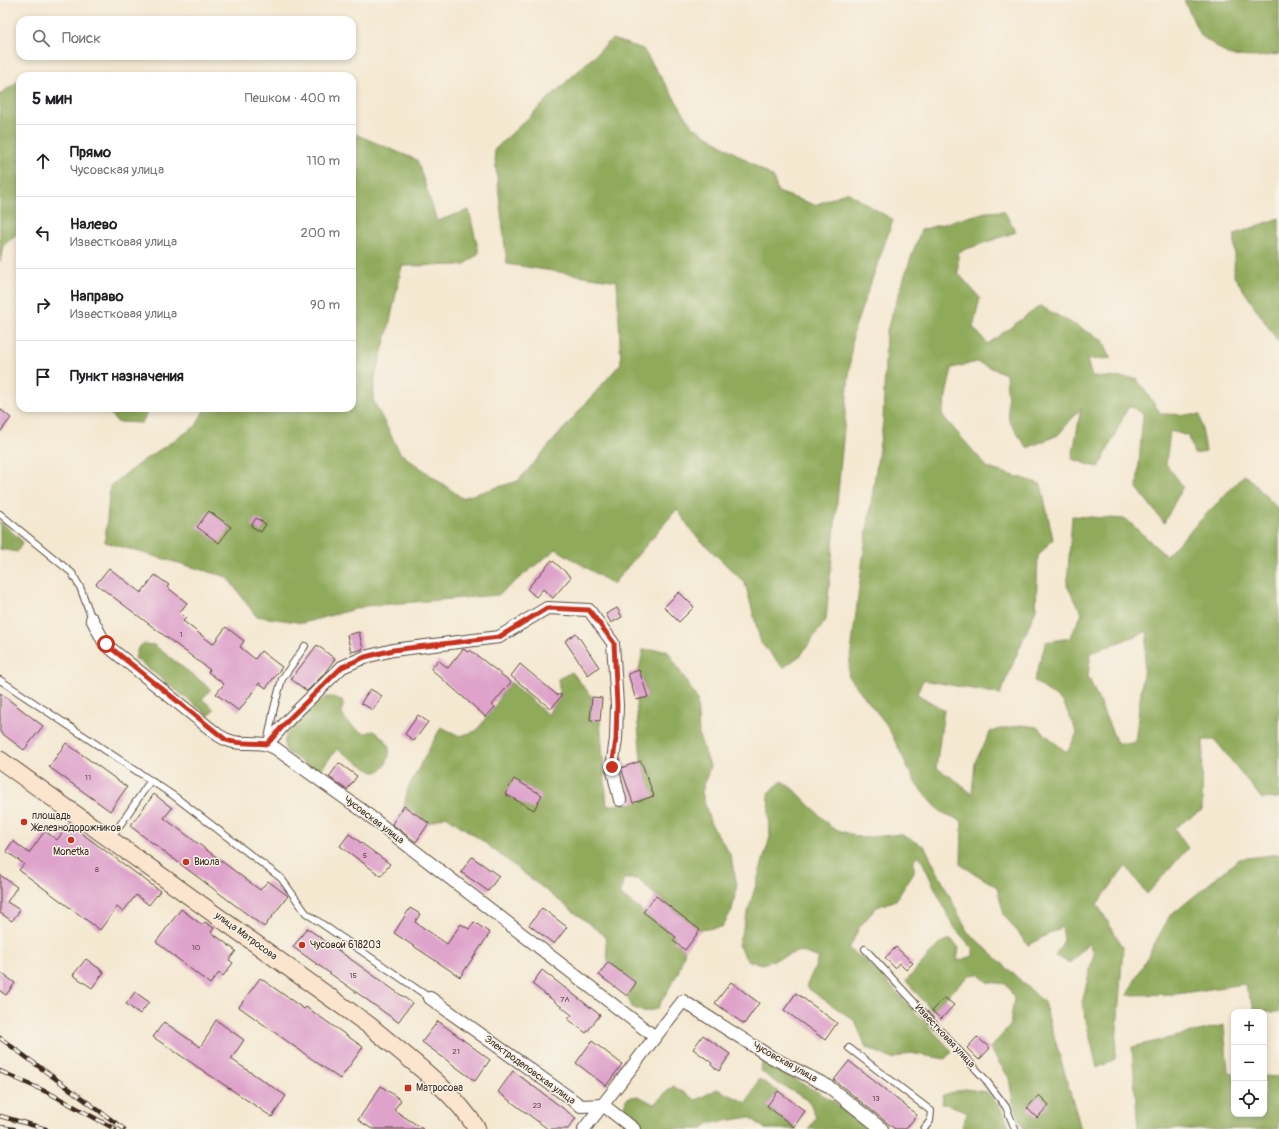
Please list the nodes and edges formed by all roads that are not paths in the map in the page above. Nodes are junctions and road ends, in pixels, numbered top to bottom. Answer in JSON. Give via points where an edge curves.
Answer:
{"nodes":[{"id":1,"x":0,"y":514,"type":"edge"},
{"id":2,"x":92,"y":619,"type":"joint"},
{"id":3,"x":305,"y":646,"type":"dead end"},
{"id":4,"x":0,"y":680,"type":"edge"},
{"id":5,"x":267,"y":744,"type":"junction"},
{"id":6,"x":0,"y":760,"type":"edge"},
{"id":7,"x":151,"y":780,"type":"junction"},
{"id":8,"x":620,"y":800,"type":"dead end"},
{"id":9,"x":111,"y":838,"type":"junction"},
{"id":10,"x":865,"y":949,"type":"dead end"},
{"id":11,"x":430,"y":998,"type":"joint"},
{"id":12,"x":655,"y":1037,"type":"junction"},
{"id":13,"x":849,"y":1048,"type":"dead end"},
{"id":14,"x":603,"y":1105,"type":"junction"},
{"id":15,"x":477,"y":1129,"type":"edge"},
{"id":16,"x":584,"y":1129,"type":"edge"},
{"id":17,"x":634,"y":1129,"type":"edge"},
{"id":18,"x":882,"y":1129,"type":"edge"},
{"id":19,"x":924,"y":1129,"type":"edge"},
{"id":20,"x":1014,"y":1129,"type":"edge"}],
"edges":[{"from":1,"to":2,"type":"lane","via":[[72,573]]},
{"from":2,"to":5,"type":"street","name":"Чусовская улица","via":[[106,644],[218,735],[234,743]]},
{"from":3,"to":5,"type":"lane","via":[[282,679]]},
{"from":4,"to":7,"type":"lane"},
{"from":5,"to":8,"type":"street","via":[[334,674],[353,661],[393,650],[499,637],[547,608],[589,610],[614,643],[617,705],[612,767]]},
{"from":5,"to":12,"type":"street","name":"Чусовская улица","via":[[363,811]]},
{"from":6,"to":9,"type":"street","name":"улица Матросова"},
{"from":7,"to":9,"type":"lane"},
{"from":7,"to":11,"type":"lane","via":[[281,878],[306,914]]},
{"from":9,"to":15,"type":"street","name":"улица Матросова","via":[[370,1026],[446,1092],[470,1117]]},
{"from":10,"to":20,"type":"lane","name":"Известковая улица","via":[[985,1079],[1006,1107]]},
{"from":11,"to":14,"type":"street","name":"Электродеповская улица","via":[[581,1106]]},
{"from":12,"to":14,"type":"street"},
{"from":12,"to":18,"type":"street","name":"Чусовская улица","via":[[683,1001],[771,1057],[828,1086]]},
{"from":13,"to":19,"type":"lane","via":[[931,1112],[930,1121]]},
{"from":14,"to":16,"type":"street"},
{"from":14,"to":17,"type":"street"}]}
